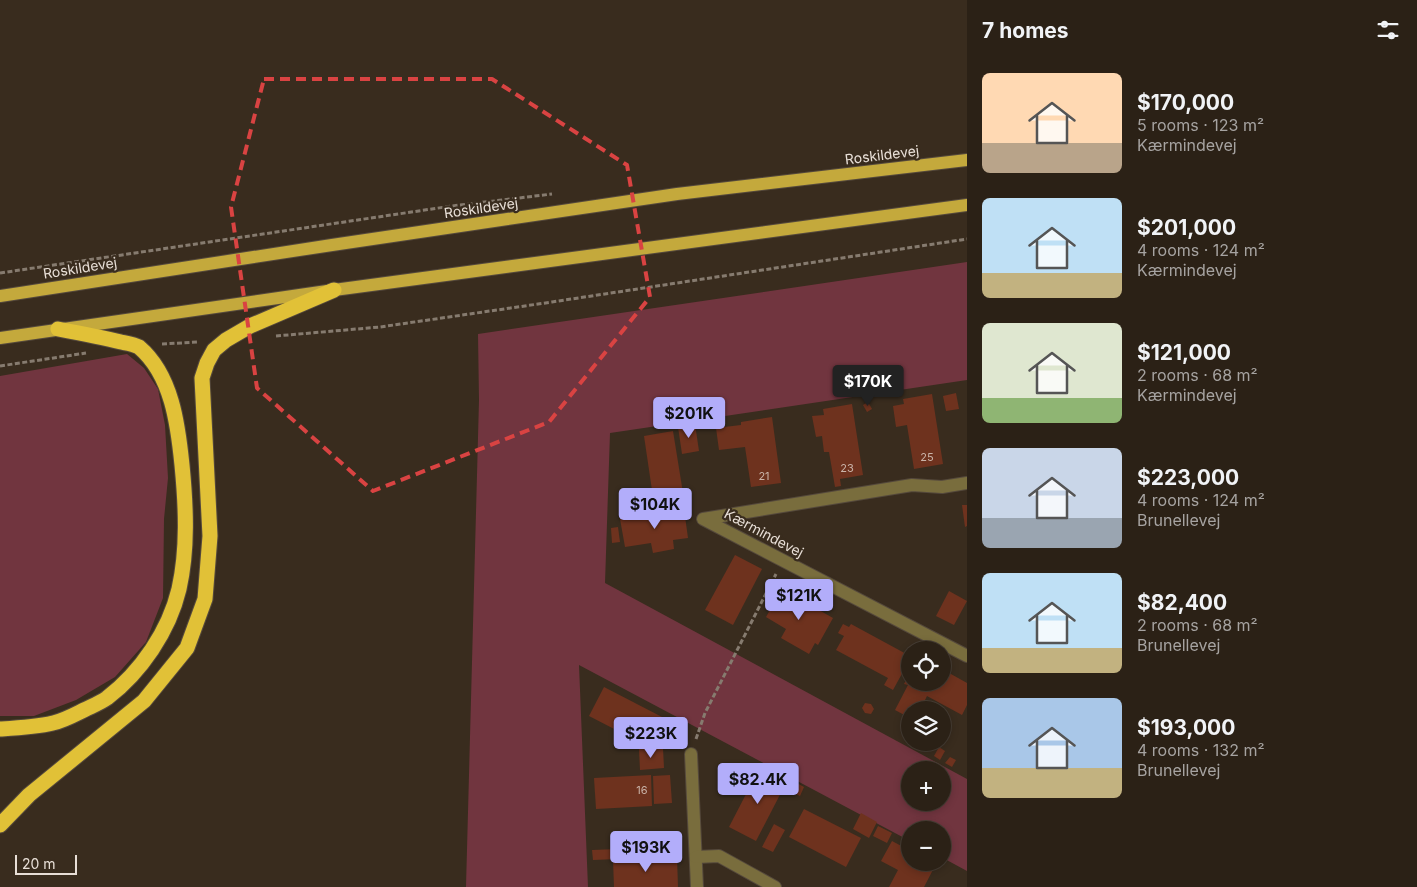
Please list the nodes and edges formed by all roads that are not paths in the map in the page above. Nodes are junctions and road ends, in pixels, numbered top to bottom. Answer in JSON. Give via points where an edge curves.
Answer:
{"nodes":[{"id":1,"x":967,"y":160,"type":"edge"},
{"id":2,"x":967,"y":206,"type":"edge"},
{"id":3,"x":334,"y":290,"type":"junction"},
{"id":4,"x":0,"y":296,"type":"edge"},
{"id":5,"x":58,"y":329,"type":"junction"},
{"id":6,"x":0,"y":338,"type":"edge"},
{"id":7,"x":967,"y":483,"type":"edge"},
{"id":8,"x":967,"y":656,"type":"edge"},
{"id":9,"x":0,"y":730,"type":"edge"},
{"id":10,"x":691,"y":754,"type":"road end"},
{"id":11,"x":0,"y":825,"type":"edge"},
{"id":12,"x":696,"y":857,"type":"junction"},
{"id":13,"x":697,"y":887,"type":"edge"},
{"id":14,"x":775,"y":887,"type":"edge"}],
"edges":[{"from":1,"to":4,"type":"main road","name":"Roskildevej","via":[[677,194]]},
{"from":2,"to":3,"type":"main road"},
{"from":3,"to":5,"type":"main road"},
{"from":3,"to":11,"type":"highway","via":[[250,326],[214,350],[202,378],[210,536],[205,599],[187,648],[144,701],[29,795]]},
{"from":5,"to":6,"type":"main road"},
{"from":5,"to":9,"type":"highway","via":[[137,346],[156,367],[173,409],[180,447],[186,525],[184,563],[171,615],[142,663],[125,682],[106,698],[54,723]]},
{"from":7,"to":8,"type":"street","name":"Kærmindevej","via":[[942,487],[912,485],[703,519]]},
{"from":10,"to":12,"type":"street"},
{"from":12,"to":13,"type":"street"},
{"from":12,"to":14,"type":"street","via":[[719,856]]}]}
